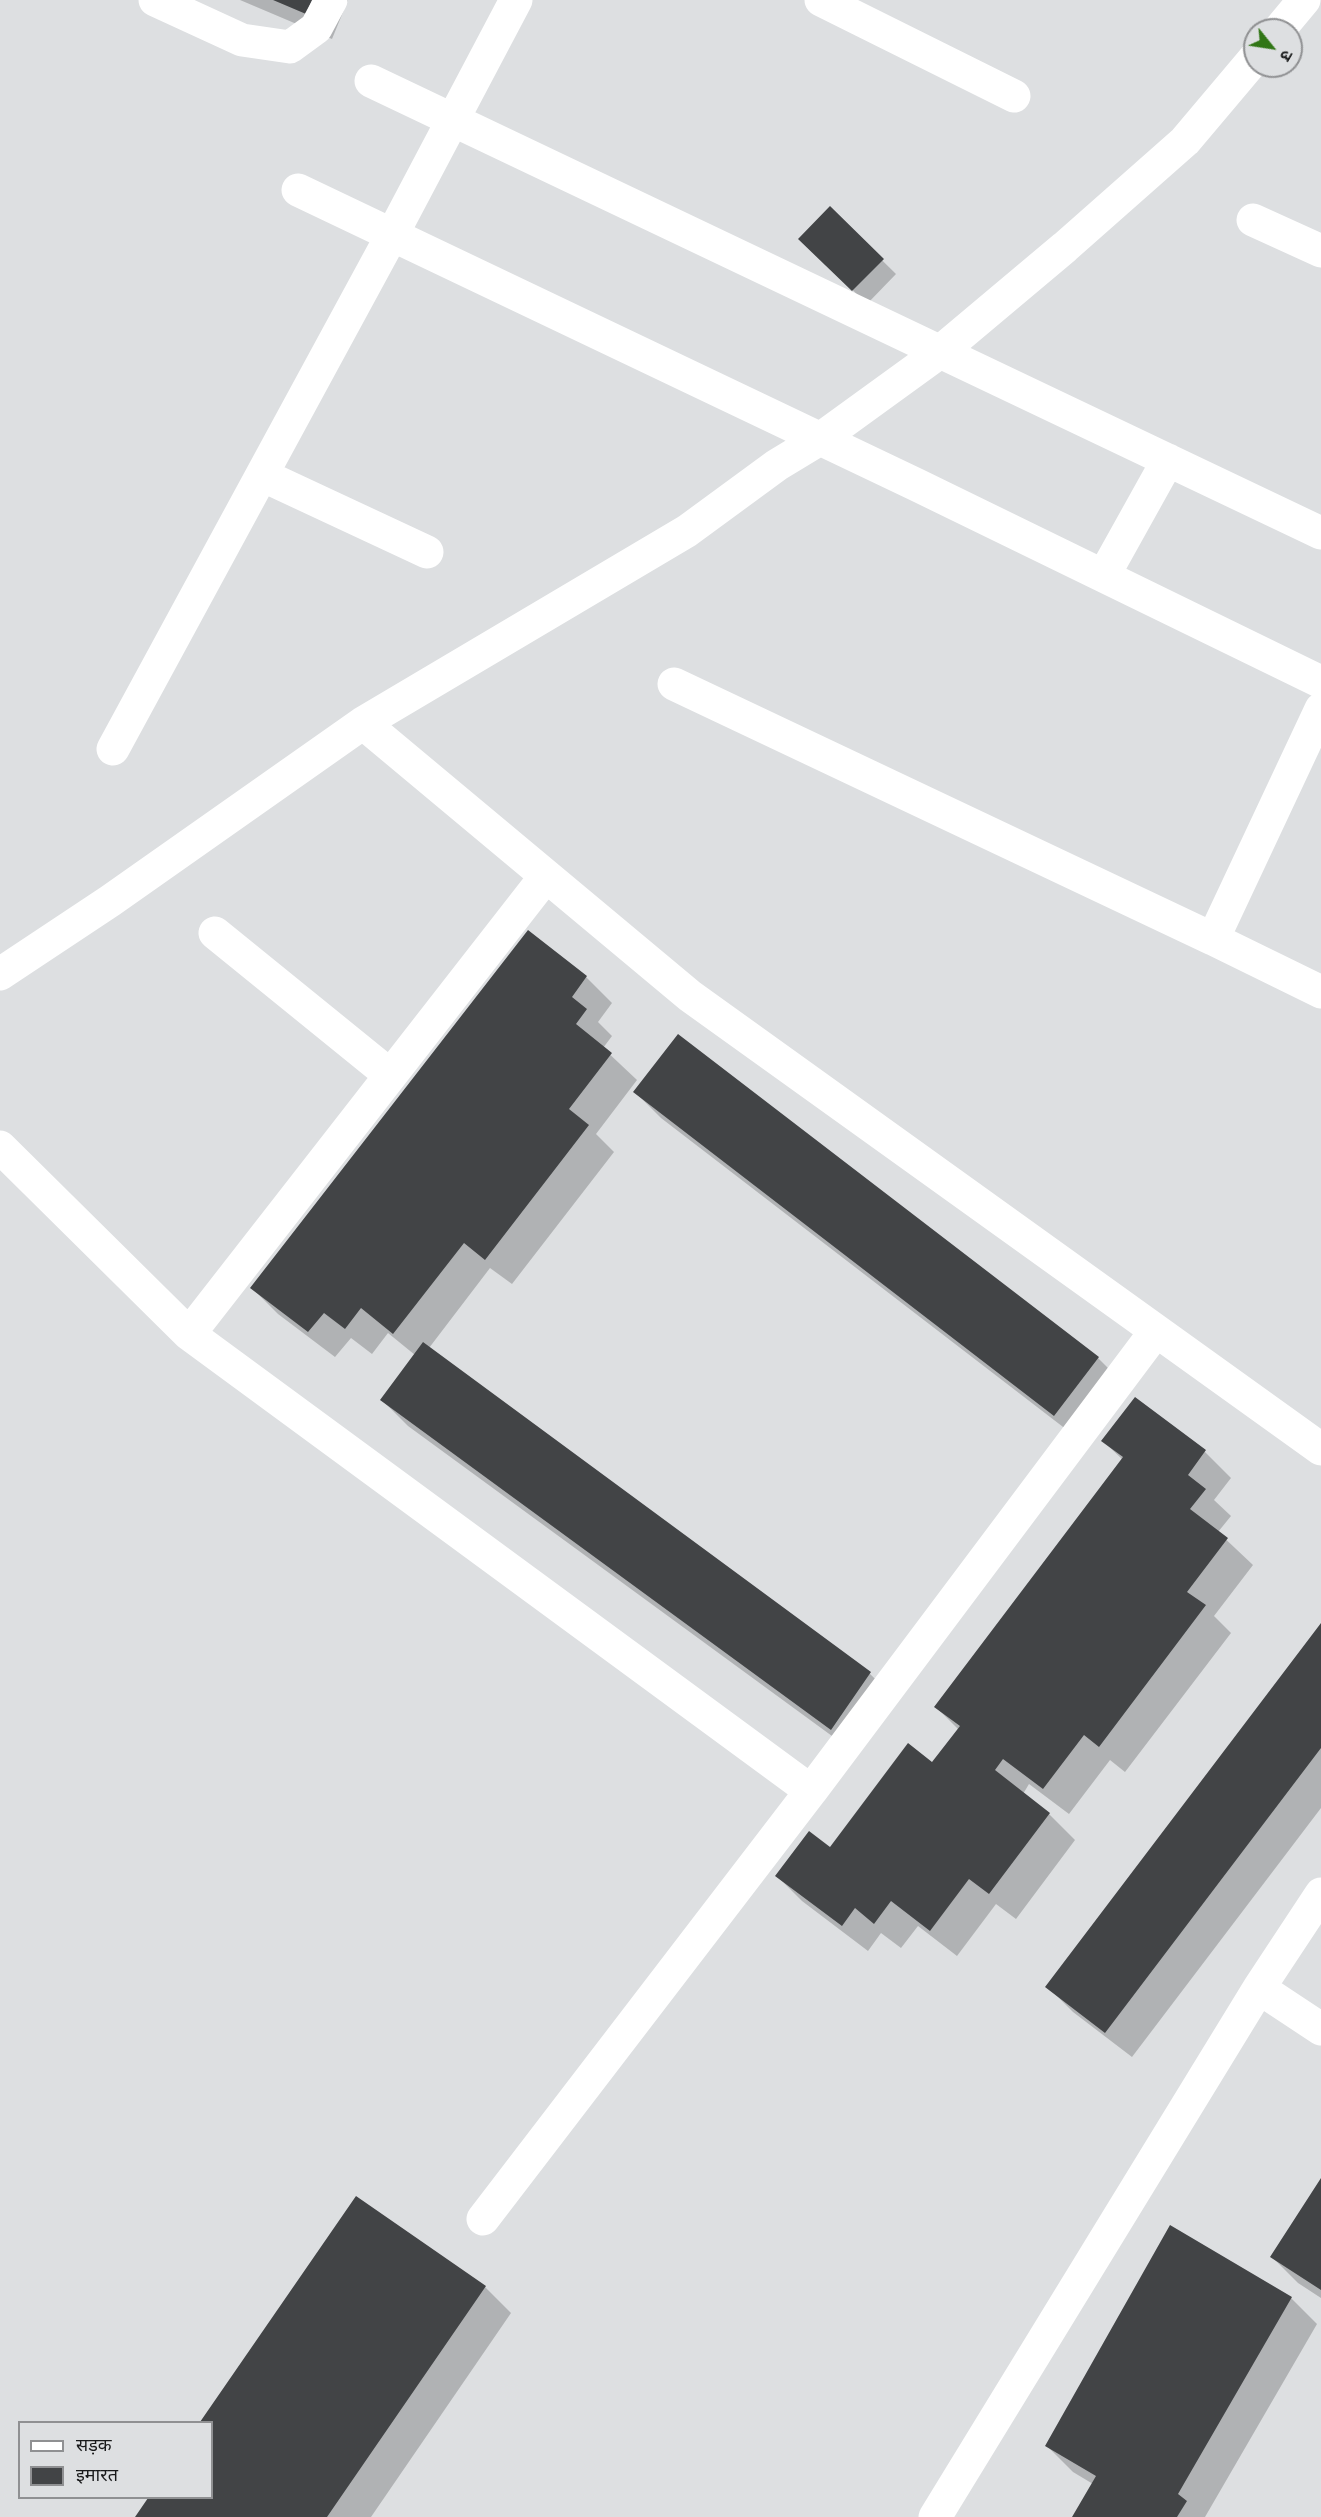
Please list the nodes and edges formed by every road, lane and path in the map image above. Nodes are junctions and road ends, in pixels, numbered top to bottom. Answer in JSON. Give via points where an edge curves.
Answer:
{"nodes":[{"id":1,"x":155,"y":0,"type":"edge"},
{"id":2,"x":331,"y":0,"type":"edge"},
{"id":3,"x":516,"y":0,"type":"edge"},
{"id":4,"x":821,"y":0,"type":"edge"},
{"id":5,"x":1304,"y":0,"type":"edge"},
{"id":6,"x":1289,"y":18,"type":"edge"},
{"id":7,"x":1243,"y":72,"type":"edge"},
{"id":8,"x":371,"y":81,"type":"dead end"},
{"id":9,"x":1014,"y":96,"type":"dead end"},
{"id":10,"x":453,"y":119,"type":"junction"},
{"id":11,"x":298,"y":190,"type":"dead end"},
{"id":12,"x":1253,"y":220,"type":"dead end"},
{"id":13,"x":392,"y":235,"type":"junction"},
{"id":14,"x":1321,"y":251,"type":"edge"},
{"id":15,"x":940,"y":352,"type":"junction"},
{"id":16,"x":820,"y":439,"type":"junction"},
{"id":17,"x":1168,"y":460,"type":"junction"},
{"id":18,"x":262,"y":475,"type":"junction"},
{"id":19,"x":1321,"y":533,"type":"edge"},
{"id":20,"x":427,"y":552,"type":"dead end"},
{"id":21,"x":1104,"y":575,"type":"junction"},
{"id":22,"x":1321,"y":682,"type":"edge"},
{"id":23,"x":674,"y":684,"type":"dead end"},
{"id":24,"x":1321,"y":709,"type":"edge"},
{"id":25,"x":363,"y":723,"type":"junction"},
{"id":26,"x":113,"y":748,"type":"dead end"},
{"id":27,"x":546,"y":876,"type":"junction"},
{"id":28,"x":214,"y":933,"type":"dead end"},
{"id":29,"x":1213,"y":939,"type":"junction"},
{"id":30,"x":0,"y":974,"type":"edge"},
{"id":31,"x":1321,"y":993,"type":"edge"},
{"id":32,"x":390,"y":1075,"type":"junction"},
{"id":33,"x":0,"y":1147,"type":"edge"},
{"id":34,"x":1156,"y":1331,"type":"junction"},
{"id":35,"x":189,"y":1334,"type":"junction"},
{"id":36,"x":1321,"y":1449,"type":"edge"},
{"id":37,"x":812,"y":1791,"type":"junction"},
{"id":38,"x":1321,"y":1894,"type":"edge"},
{"id":39,"x":1258,"y":1988,"type":"junction"},
{"id":40,"x":1321,"y":2029,"type":"edge"},
{"id":41,"x":483,"y":2219,"type":"dead end"},
{"id":42,"x":935,"y":2517,"type":"edge"}],
"edges":[{"from":1,"to":2,"type":"street","via":[[242,40],[290,47],[316,28]]},
{"from":3,"to":10,"type":"street"},
{"from":4,"to":9,"type":"street"},
{"from":5,"to":6,"type":"street"},
{"from":7,"to":15,"type":"street","via":[[1185,141]]},
{"from":8,"to":10,"type":"street"},
{"from":10,"to":13,"type":"street"},
{"from":10,"to":15,"type":"street"},
{"from":11,"to":13,"type":"street"},
{"from":12,"to":14,"type":"street"},
{"from":13,"to":16,"type":"street"},
{"from":13,"to":18,"type":"street"},
{"from":15,"to":16,"type":"street"},
{"from":15,"to":17,"type":"street"},
{"from":16,"to":21,"type":"street"},
{"from":16,"to":25,"type":"street","via":[[777,465],[687,531]]},
{"from":17,"to":19,"type":"street"},
{"from":17,"to":21,"type":"street"},
{"from":18,"to":20,"type":"street"},
{"from":18,"to":26,"type":"street"},
{"from":21,"to":22,"type":"street"},
{"from":23,"to":29,"type":"street"},
{"from":24,"to":29,"type":"street"},
{"from":25,"to":27,"type":"street"},
{"from":25,"to":30,"type":"street"},
{"from":27,"to":32,"type":"street"},
{"from":27,"to":34,"type":"street","via":[[690,996]]},
{"from":28,"to":32,"type":"street"},
{"from":29,"to":31,"type":"street"},
{"from":32,"to":35,"type":"street"},
{"from":33,"to":35,"type":"street"},
{"from":34,"to":36,"type":"street"},
{"from":34,"to":37,"type":"street"},
{"from":35,"to":37,"type":"street"},
{"from":37,"to":41,"type":"street"},
{"from":38,"to":39,"type":"street"},
{"from":39,"to":40,"type":"street"},
{"from":39,"to":42,"type":"street"}]}
